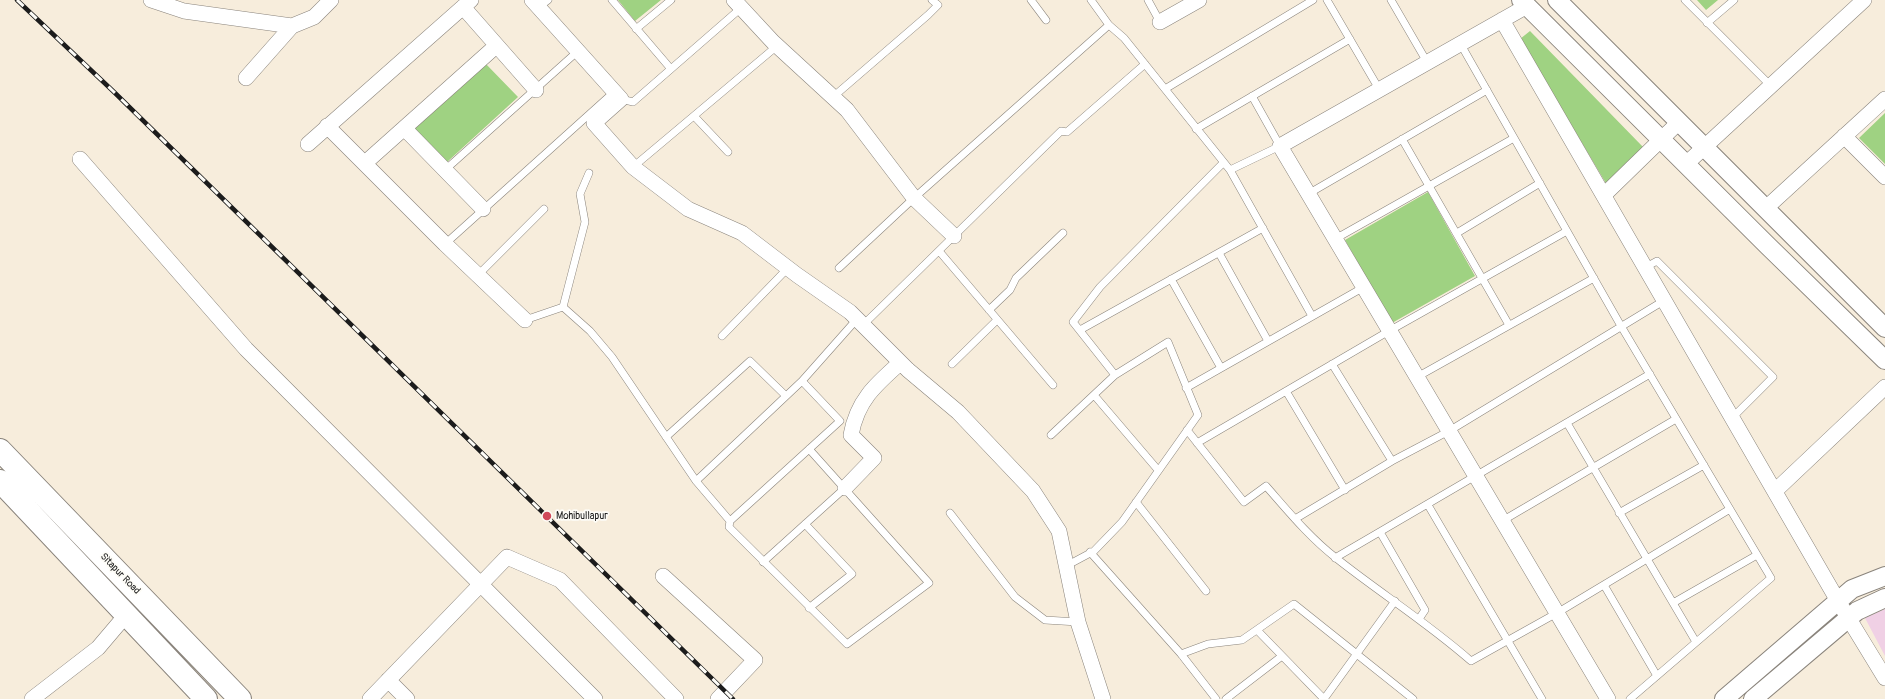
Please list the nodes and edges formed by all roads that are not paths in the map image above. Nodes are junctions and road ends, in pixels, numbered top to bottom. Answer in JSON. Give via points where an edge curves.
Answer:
{"nodes":[{"id":1,"x":150,"y":0,"type":"edge"},
{"id":2,"x":331,"y":0,"type":"edge"},
{"id":3,"x":612,"y":0,"type":"edge"},
{"id":4,"x":671,"y":0,"type":"edge"},
{"id":5,"x":932,"y":0,"type":"edge"},
{"id":6,"x":1031,"y":0,"type":"edge"},
{"id":7,"x":1091,"y":0,"type":"edge"},
{"id":8,"x":1148,"y":0,"type":"edge"},
{"id":9,"x":1198,"y":0,"type":"edge"},
{"id":10,"x":1313,"y":0,"type":"edge"},
{"id":11,"x":1327,"y":0,"type":"edge"},
{"id":12,"x":1390,"y":0,"type":"edge"},
{"id":13,"x":1548,"y":0,"type":"edge"},
{"id":14,"x":1557,"y":0,"type":"edge"},
{"id":15,"x":1684,"y":0,"type":"edge"},
{"id":16,"x":1734,"y":0,"type":"edge"},
{"id":17,"x":1864,"y":0,"type":"edge"},
{"id":18,"x":540,"y":2,"type":"edge"},
{"id":19,"x":1526,"y":2,"type":"edge"},
{"id":20,"x":467,"y":4,"type":"edge"},
{"id":21,"x":738,"y":4,"type":"edge"},
{"id":22,"x":1046,"y":20,"type":"dead end"},
{"id":23,"x":1502,"y":20,"type":"junction"},
{"id":24,"x":1160,"y":22,"type":"joint"},
{"id":25,"x":1707,"y":23,"type":"junction"},
{"id":26,"x":1109,"y":25,"type":"junction"},
{"id":27,"x":292,"y":26,"type":"junction"},
{"id":28,"x":636,"y":29,"type":"junction"},
{"id":29,"x":1350,"y":39,"type":"junction"},
{"id":30,"x":1460,"y":43,"type":"junction"},
{"id":31,"x":496,"y":46,"type":"junction"},
{"id":32,"x":777,"y":46,"type":"junction"},
{"id":33,"x":578,"y":51,"type":"junction"},
{"id":34,"x":1427,"y":62,"type":"junction"},
{"id":35,"x":1145,"y":64,"type":"junction"},
{"id":36,"x":671,"y":69,"type":"junction"},
{"id":37,"x":246,"y":78,"type":"dead end"},
{"id":38,"x":1771,"y":86,"type":"junction"},
{"id":39,"x":1165,"y":89,"type":"junction"},
{"id":40,"x":1379,"y":89,"type":"junction"},
{"id":41,"x":536,"y":90,"type":"junction"},
{"id":42,"x":1487,"y":90,"type":"junction"},
{"id":43,"x":617,"y":95,"type":"junction"},
{"id":44,"x":1252,"y":96,"type":"junction"},
{"id":45,"x":833,"y":97,"type":"junction"},
{"id":46,"x":1885,"y":99,"type":"edge"},
{"id":47,"x":694,"y":116,"type":"junction"},
{"id":48,"x":1679,"y":122,"type":"junction"},
{"id":49,"x":327,"y":126,"type":"junction"},
{"id":50,"x":404,"y":128,"type":"junction"},
{"id":51,"x":1196,"y":129,"type":"junction"},
{"id":52,"x":1844,"y":136,"type":"junction"},
{"id":53,"x":1514,"y":138,"type":"junction"},
{"id":54,"x":1402,"y":139,"type":"junction"},
{"id":55,"x":1661,"y":140,"type":"junction"},
{"id":56,"x":308,"y":144,"type":"dead end"},
{"id":57,"x":1280,"y":146,"type":"junction"},
{"id":58,"x":1705,"y":147,"type":"junction"},
{"id":59,"x":728,"y":152,"type":"dead end"},
{"id":60,"x":80,"y":159,"type":"dead end"},
{"id":61,"x":365,"y":163,"type":"junction"},
{"id":62,"x":1223,"y":163,"type":"junction"},
{"id":63,"x":1686,"y":164,"type":"junction"},
{"id":64,"x":633,"y":167,"type":"junction"},
{"id":65,"x":445,"y":170,"type":"junction"},
{"id":66,"x":1230,"y":170,"type":"junction"},
{"id":67,"x":590,"y":173,"type":"dead end"},
{"id":68,"x":1885,"y":177,"type":"edge"},
{"id":69,"x":1540,"y":183,"type":"junction"},
{"id":70,"x":1430,"y":186,"type":"junction"},
{"id":71,"x":1308,"y":194,"type":"junction"},
{"id":72,"x":1604,"y":195,"type":"junction"},
{"id":73,"x":914,"y":198,"type":"junction"},
{"id":74,"x":1766,"y":208,"type":"junction"},
{"id":75,"x":483,"y":209,"type":"junction"},
{"id":76,"x":544,"y":209,"type":"dead end"},
{"id":77,"x":1263,"y":228,"type":"junction"},
{"id":78,"x":1567,"y":231,"type":"junction"},
{"id":79,"x":1062,"y":233,"type":"dead end"},
{"id":80,"x":1456,"y":233,"type":"junction"},
{"id":81,"x":954,"y":236,"type":"junction"},
{"id":82,"x":1335,"y":239,"type":"junction"},
{"id":83,"x":445,"y":244,"type":"junction"},
{"id":84,"x":939,"y":251,"type":"junction"},
{"id":85,"x":1219,"y":253,"type":"junction"},
{"id":86,"x":1646,"y":267,"type":"junction"},
{"id":87,"x":788,"y":268,"type":"junction"},
{"id":88,"x":839,"y":268,"type":"dead end"},
{"id":89,"x":478,"y":275,"type":"junction"},
{"id":90,"x":1483,"y":278,"type":"junction"},
{"id":91,"x":1594,"y":278,"type":"junction"},
{"id":92,"x":1171,"y":279,"type":"junction"},
{"id":93,"x":1364,"y":287,"type":"junction"},
{"id":94,"x":1665,"y":300,"type":"junction"},
{"id":95,"x":563,"y":307,"type":"junction"},
{"id":96,"x":989,"y":310,"type":"junction"},
{"id":97,"x":1312,"y":316,"type":"junction"},
{"id":98,"x":525,"y":320,"type":"joint"},
{"id":99,"x":997,"y":320,"type":"junction"},
{"id":100,"x":860,"y":322,"type":"junction"},
{"id":101,"x":1509,"y":325,"type":"junction"},
{"id":102,"x":1622,"y":326,"type":"junction"},
{"id":103,"x":1885,"y":328,"type":"edge"},
{"id":104,"x":1080,"y":330,"type":"junction"},
{"id":105,"x":1389,"y":331,"type":"junction"},
{"id":106,"x":722,"y":336,"type":"dead end"},
{"id":107,"x":1268,"y":341,"type":"junction"},
{"id":108,"x":1885,"y":360,"type":"edge"},
{"id":109,"x":900,"y":363,"type":"junction"},
{"id":110,"x":952,"y":364,"type":"dead end"},
{"id":111,"x":1332,"y":364,"type":"junction"},
{"id":112,"x":1221,"y":368,"type":"junction"},
{"id":113,"x":1650,"y":374,"type":"junction"},
{"id":114,"x":1115,"y":375,"type":"junction"},
{"id":115,"x":1417,"y":377,"type":"junction"},
{"id":116,"x":802,"y":381,"type":"junction"},
{"id":117,"x":1053,"y":385,"type":"dead end"},
{"id":118,"x":1885,"y":387,"type":"edge"},
{"id":119,"x":1186,"y":388,"type":"junction"},
{"id":120,"x":1286,"y":391,"type":"junction"},
{"id":121,"x":1094,"y":395,"type":"junction"},
{"id":122,"x":786,"y":396,"type":"junction"},
{"id":123,"x":1732,"y":418,"type":"junction"},
{"id":124,"x":1676,"y":419,"type":"junction"},
{"id":125,"x":1567,"y":423,"type":"junction"},
{"id":126,"x":1187,"y":430,"type":"junction"},
{"id":127,"x":1449,"y":431,"type":"junction"},
{"id":128,"x":1051,"y":435,"type":"dead end"},
{"id":129,"x":666,"y":437,"type":"junction"},
{"id":130,"x":1197,"y":443,"type":"junction"},
{"id":131,"x":809,"y":449,"type":"junction"},
{"id":132,"x":0,"y":450,"type":"edge"},
{"id":133,"x":1392,"y":461,"type":"junction"},
{"id":134,"x":1704,"y":465,"type":"junction"},
{"id":135,"x":1592,"y":468,"type":"junction"},
{"id":136,"x":1158,"y":470,"type":"junction"},
{"id":137,"x":1476,"y":477,"type":"junction"},
{"id":138,"x":0,"y":481,"type":"edge"},
{"id":139,"x":696,"y":481,"type":"junction"},
{"id":140,"x":845,"y":488,"type":"junction"},
{"id":141,"x":1345,"y":490,"type":"junction"},
{"id":142,"x":1775,"y":491,"type":"junction"},
{"id":143,"x":1136,"y":502,"type":"junction"},
{"id":144,"x":1428,"y":505,"type":"junction"},
{"id":145,"x":1730,"y":509,"type":"junction"},
{"id":146,"x":950,"y":513,"type":"dead end"},
{"id":147,"x":1619,"y":513,"type":"junction"},
{"id":148,"x":1295,"y":519,"type":"junction"},
{"id":149,"x":1502,"y":520,"type":"junction"},
{"id":150,"x":730,"y":521,"type":"junction"},
{"id":151,"x":805,"y":524,"type":"junction"},
{"id":152,"x":1380,"y":532,"type":"junction"},
{"id":153,"x":1090,"y":552,"type":"junction"},
{"id":154,"x":1757,"y":555,"type":"junction"},
{"id":155,"x":1335,"y":558,"type":"junction"},
{"id":156,"x":1646,"y":559,"type":"junction"},
{"id":157,"x":763,"y":562,"type":"junction"},
{"id":158,"x":1066,"y":566,"type":"junction"},
{"id":159,"x":663,"y":576,"type":"dead end"},
{"id":160,"x":1885,"y":576,"type":"edge"},
{"id":161,"x":1604,"y":584,"type":"junction"},
{"id":162,"x":480,"y":585,"type":"junction"},
{"id":163,"x":1206,"y":591,"type":"dead end"},
{"id":164,"x":1885,"y":598,"type":"edge"},
{"id":165,"x":1395,"y":601,"type":"junction"},
{"id":166,"x":1838,"y":601,"type":"junction"},
{"id":167,"x":1673,"y":603,"type":"junction"},
{"id":168,"x":809,"y":608,"type":"junction"},
{"id":169,"x":1557,"y":613,"type":"junction"},
{"id":170,"x":126,"y":615,"type":"junction"},
{"id":171,"x":1848,"y":618,"type":"junction"},
{"id":172,"x":1419,"y":619,"type":"junction"},
{"id":173,"x":1078,"y":622,"type":"junction"},
{"id":174,"x":1257,"y":630,"type":"junction"},
{"id":175,"x":1508,"y":640,"type":"junction"},
{"id":176,"x":1696,"y":642,"type":"junction"},
{"id":177,"x":1357,"y":653,"type":"junction"},
{"id":178,"x":1181,"y":654,"type":"junction"},
{"id":179,"x":1282,"y":656,"type":"junction"},
{"id":180,"x":1657,"y":676,"type":"junction"},
{"id":181,"x":1885,"y":678,"type":"edge"},
{"id":182,"x":388,"y":680,"type":"junction"},
{"id":183,"x":32,"y":699,"type":"edge"},
{"id":184,"x":206,"y":699,"type":"edge"},
{"id":185,"x":240,"y":699,"type":"edge"},
{"id":186,"x":370,"y":699,"type":"edge"},
{"id":187,"x":407,"y":699,"type":"edge"},
{"id":188,"x":595,"y":699,"type":"edge"},
{"id":189,"x":676,"y":699,"type":"edge"},
{"id":190,"x":718,"y":699,"type":"edge"},
{"id":191,"x":1103,"y":699,"type":"edge"},
{"id":192,"x":1216,"y":699,"type":"edge"},
{"id":193,"x":1226,"y":699,"type":"edge"},
{"id":194,"x":1324,"y":699,"type":"edge"},
{"id":195,"x":1414,"y":699,"type":"edge"},
{"id":196,"x":1542,"y":699,"type":"edge"},
{"id":197,"x":1608,"y":699,"type":"edge"},
{"id":198,"x":1630,"y":699,"type":"edge"},
{"id":199,"x":1724,"y":699,"type":"edge"},
{"id":200,"x":1753,"y":699,"type":"edge"}],
"edges":[{"from":1,"to":27,"type":"street","via":[[184,11]]},
{"from":2,"to":27,"type":"street","via":[[314,17]]},
{"from":3,"to":28,"type":"lane"},
{"from":4,"to":28,"type":"lane"},
{"from":5,"to":45,"type":"lane","via":[[938,5],[928,15]]},
{"from":6,"to":22,"type":"lane"},
{"from":7,"to":26,"type":"lane"},
{"from":8,"to":24,"type":"lane"},
{"from":9,"to":24,"type":"street"},
{"from":10,"to":39,"type":"lane"},
{"from":11,"to":29,"type":"lane"},
{"from":12,"to":34,"type":"lane"},
{"from":13,"to":19,"type":"street"},
{"from":14,"to":48,"type":"street"},
{"from":15,"to":25,"type":"lane"},
{"from":16,"to":25,"type":"lane"},
{"from":17,"to":38,"type":"street"},
{"from":18,"to":33,"type":"street"},
{"from":19,"to":23,"type":"street"},
{"from":19,"to":55,"type":"street"},
{"from":20,"to":31,"type":"street"},
{"from":20,"to":49,"type":"street"},
{"from":21,"to":32,"type":"street"},
{"from":21,"to":36,"type":"lane"},
{"from":23,"to":30,"type":"street"},
{"from":23,"to":72,"type":"street"},
{"from":25,"to":38,"type":"lane"},
{"from":26,"to":35,"type":"lane","via":[[1124,38]]},
{"from":26,"to":73,"type":"lane"},
{"from":27,"to":37,"type":"street"},
{"from":28,"to":36,"type":"lane"},
{"from":29,"to":40,"type":"lane"},
{"from":29,"to":44,"type":"lane"},
{"from":30,"to":34,"type":"street"},
{"from":30,"to":42,"type":"lane"},
{"from":31,"to":41,"type":"street"},
{"from":31,"to":50,"type":"street"},
{"from":32,"to":45,"type":"street"},
{"from":32,"to":47,"type":"lane"},
{"from":33,"to":41,"type":"lane"},
{"from":33,"to":43,"type":"street"},
{"from":34,"to":40,"type":"street"},
{"from":35,"to":39,"type":"lane"},
{"from":35,"to":81,"type":"lane","via":[[1067,132],[1061,131]]},
{"from":36,"to":43,"type":"lane","via":[[633,102]]},
{"from":38,"to":58,"type":"street"},
{"from":39,"to":51,"type":"lane"},
{"from":40,"to":57,"type":"street"},
{"from":41,"to":65,"type":"lane"},
{"from":42,"to":53,"type":"lane"},
{"from":42,"to":54,"type":"lane"},
{"from":43,"to":64,"type":"street","via":[[594,123]]},
{"from":43,"to":75,"type":"lane"},
{"from":44,"to":51,"type":"lane"},
{"from":44,"to":57,"type":"lane"},
{"from":45,"to":73,"type":"street","via":[[848,110]]},
{"from":46,"to":52,"type":"street"},
{"from":47,"to":59,"type":"lane"},
{"from":47,"to":64,"type":"lane"},
{"from":48,"to":55,"type":"street"},
{"from":48,"to":58,"type":"street"},
{"from":49,"to":56,"type":"street"},
{"from":49,"to":61,"type":"street"},
{"from":50,"to":61,"type":"street"},
{"from":50,"to":65,"type":"street"},
{"from":51,"to":62,"type":"lane"},
{"from":52,"to":68,"type":"street"},
{"from":52,"to":74,"type":"street"},
{"from":53,"to":69,"type":"lane"},
{"from":53,"to":70,"type":"lane"},
{"from":54,"to":70,"type":"lane"},
{"from":54,"to":71,"type":"lane"},
{"from":55,"to":63,"type":"street"},
{"from":55,"to":72,"type":"street"},
{"from":57,"to":66,"type":"lane"},
{"from":57,"to":71,"type":"street"},
{"from":58,"to":63,"type":"street"},
{"from":58,"to":74,"type":"street"},
{"from":60,"to":162,"type":"street","via":[[246,349]]},
{"from":61,"to":83,"type":"street"},
{"from":62,"to":66,"type":"lane"},
{"from":62,"to":104,"type":"lane","via":[[1100,287],[1073,322]]},
{"from":63,"to":108,"type":"street"},
{"from":64,"to":87,"type":"street","via":[[688,209],[742,233]]},
{"from":65,"to":75,"type":"street"},
{"from":66,"to":77,"type":"lane"},
{"from":67,"to":95,"type":"lane","via":[[580,194],[585,222]]},
{"from":69,"to":78,"type":"lane"},
{"from":69,"to":80,"type":"lane"},
{"from":70,"to":80,"type":"lane"},
{"from":70,"to":82,"type":"lane"},
{"from":71,"to":82,"type":"street"},
{"from":72,"to":86,"type":"street"},
{"from":73,"to":81,"type":"street"},
{"from":73,"to":88,"type":"lane"},
{"from":74,"to":103,"type":"street"},
{"from":75,"to":83,"type":"lane"},
{"from":76,"to":89,"type":"lane"},
{"from":77,"to":85,"type":"lane"},
{"from":77,"to":97,"type":"lane"},
{"from":78,"to":90,"type":"lane"},
{"from":78,"to":91,"type":"lane"},
{"from":79,"to":96,"type":"lane","via":[[1016,278],[1010,290]]},
{"from":80,"to":90,"type":"lane"},
{"from":81,"to":84,"type":"lane"},
{"from":82,"to":93,"type":"street"},
{"from":83,"to":89,"type":"street"},
{"from":84,"to":96,"type":"lane"},
{"from":84,"to":100,"type":"lane"},
{"from":85,"to":92,"type":"lane"},
{"from":85,"to":107,"type":"lane"},
{"from":86,"to":94,"type":"street"},
{"from":86,"to":123,"type":"lane","via":[[1657,261],[1773,377]]},
{"from":87,"to":100,"type":"street"},
{"from":87,"to":106,"type":"lane"},
{"from":89,"to":98,"type":"street"},
{"from":90,"to":101,"type":"lane"},
{"from":90,"to":105,"type":"lane"},
{"from":91,"to":101,"type":"lane"},
{"from":91,"to":102,"type":"lane"},
{"from":92,"to":104,"type":"lane"},
{"from":92,"to":112,"type":"lane"},
{"from":93,"to":97,"type":"lane"},
{"from":93,"to":105,"type":"street"},
{"from":94,"to":102,"type":"lane"},
{"from":94,"to":123,"type":"street"},
{"from":95,"to":98,"type":"lane"},
{"from":95,"to":129,"type":"lane","via":[[590,331],[612,357]]},
{"from":96,"to":99,"type":"lane"},
{"from":97,"to":107,"type":"lane"},
{"from":99,"to":110,"type":"lane"},
{"from":99,"to":117,"type":"lane"},
{"from":100,"to":109,"type":"street"},
{"from":100,"to":116,"type":"lane"},
{"from":101,"to":115,"type":"lane"},
{"from":102,"to":113,"type":"lane"},
{"from":102,"to":127,"type":"lane"},
{"from":104,"to":114,"type":"lane"},
{"from":105,"to":111,"type":"lane"},
{"from":105,"to":115,"type":"street"},
{"from":107,"to":112,"type":"lane"},
{"from":109,"to":140,"type":"street","via":[[863,400],[854,419],[851,435],[874,458]]},
{"from":109,"to":158,"type":"street","via":[[958,412],[1033,491],[1059,531]]},
{"from":111,"to":120,"type":"lane"},
{"from":111,"to":133,"type":"lane"},
{"from":112,"to":119,"type":"lane"},
{"from":113,"to":124,"type":"lane"},
{"from":113,"to":125,"type":"lane"},
{"from":114,"to":119,"type":"lane","via":[[1168,342]]},
{"from":114,"to":121,"type":"lane"},
{"from":115,"to":127,"type":"street"},
{"from":116,"to":122,"type":"lane"},
{"from":116,"to":131,"type":"lane","via":[[840,421]]},
{"from":118,"to":142,"type":"street"},
{"from":119,"to":126,"type":"lane","via":[[1198,415]]},
{"from":120,"to":130,"type":"lane"},
{"from":120,"to":141,"type":"lane"},
{"from":121,"to":128,"type":"lane"},
{"from":121,"to":136,"type":"lane"},
{"from":122,"to":129,"type":"lane","via":[[750,361]]},
{"from":122,"to":139,"type":"lane"},
{"from":123,"to":142,"type":"street"},
{"from":124,"to":134,"type":"lane"},
{"from":124,"to":135,"type":"lane"},
{"from":125,"to":135,"type":"lane"},
{"from":125,"to":137,"type":"lane"},
{"from":126,"to":130,"type":"lane"},
{"from":126,"to":136,"type":"lane"},
{"from":127,"to":133,"type":"lane"},
{"from":127,"to":137,"type":"street"},
{"from":129,"to":139,"type":"lane"},
{"from":130,"to":148,"type":"lane","via":[[1244,502],[1266,486]]},
{"from":131,"to":140,"type":"lane"},
{"from":131,"to":150,"type":"lane"},
{"from":132,"to":185,"type":"main road","name":"Sitapur Road"},
{"from":133,"to":141,"type":"lane"},
{"from":134,"to":145,"type":"lane"},
{"from":134,"to":147,"type":"lane"},
{"from":135,"to":147,"type":"lane"},
{"from":135,"to":149,"type":"lane"},
{"from":136,"to":143,"type":"lane"},
{"from":137,"to":144,"type":"lane"},
{"from":137,"to":149,"type":"street"},
{"from":138,"to":170,"type":"main road"},
{"from":139,"to":150,"type":"lane"},
{"from":140,"to":151,"type":"lane"},
{"from":140,"to":168,"type":"lane","via":[[929,583],[847,644]]},
{"from":141,"to":148,"type":"lane"},
{"from":142,"to":166,"type":"street"},
{"from":143,"to":153,"type":"lane","via":[[1122,522]]},
{"from":143,"to":163,"type":"lane"},
{"from":144,"to":152,"type":"lane"},
{"from":144,"to":175,"type":"lane"},
{"from":145,"to":154,"type":"lane"},
{"from":145,"to":156,"type":"lane"},
{"from":146,"to":173,"type":"lane","via":[[1015,597],[1045,620]]},
{"from":147,"to":156,"type":"lane"},
{"from":148,"to":155,"type":"lane"},
{"from":149,"to":169,"type":"street"},
{"from":150,"to":157,"type":"lane","via":[[729,527]]},
{"from":151,"to":157,"type":"lane"},
{"from":151,"to":168,"type":"lane","via":[[852,574]]},
{"from":152,"to":155,"type":"lane"},
{"from":152,"to":172,"type":"lane","via":[[1425,610]]},
{"from":153,"to":158,"type":"lane"},
{"from":153,"to":178,"type":"lane"},
{"from":154,"to":167,"type":"lane"},
{"from":154,"to":176,"type":"lane","via":[[1771,578]]},
{"from":155,"to":165,"type":"lane"},
{"from":156,"to":161,"type":"lane"},
{"from":156,"to":167,"type":"lane"},
{"from":157,"to":168,"type":"lane"},
{"from":158,"to":173,"type":"street"},
{"from":159,"to":190,"type":"street","via":[[755,660]]},
{"from":160,"to":166,"type":"street","via":[[1852,589]]},
{"from":161,"to":169,"type":"lane"},
{"from":161,"to":180,"type":"lane"},
{"from":162,"to":182,"type":"street"},
{"from":162,"to":188,"type":"street"},
{"from":162,"to":189,"type":"street","via":[[507,557],[560,580]]},
{"from":164,"to":171,"type":"street"},
{"from":165,"to":172,"type":"lane"},
{"from":165,"to":177,"type":"lane"},
{"from":166,"to":171,"type":"street"},
{"from":166,"to":199,"type":"street"},
{"from":167,"to":176,"type":"lane"},
{"from":169,"to":175,"type":"lane"},
{"from":169,"to":197,"type":"street"},
{"from":170,"to":183,"type":"street","via":[[98,648]]},
{"from":170,"to":184,"type":"main road"},
{"from":171,"to":181,"type":"street"},
{"from":171,"to":200,"type":"street"},
{"from":172,"to":175,"type":"lane","via":[[1442,635],[1471,661]]},
{"from":173,"to":191,"type":"street"},
{"from":174,"to":177,"type":"lane","via":[[1294,604]]},
{"from":174,"to":178,"type":"lane","via":[[1242,640],[1208,644]]},
{"from":174,"to":179,"type":"lane"},
{"from":175,"to":196,"type":"lane"},
{"from":176,"to":180,"type":"lane"},
{"from":177,"to":194,"type":"lane"},
{"from":177,"to":195,"type":"lane"},
{"from":178,"to":192,"type":"lane"},
{"from":179,"to":193,"type":"lane"},
{"from":179,"to":194,"type":"lane"},
{"from":180,"to":198,"type":"lane"},
{"from":182,"to":186,"type":"street"},
{"from":182,"to":187,"type":"street"}]}
